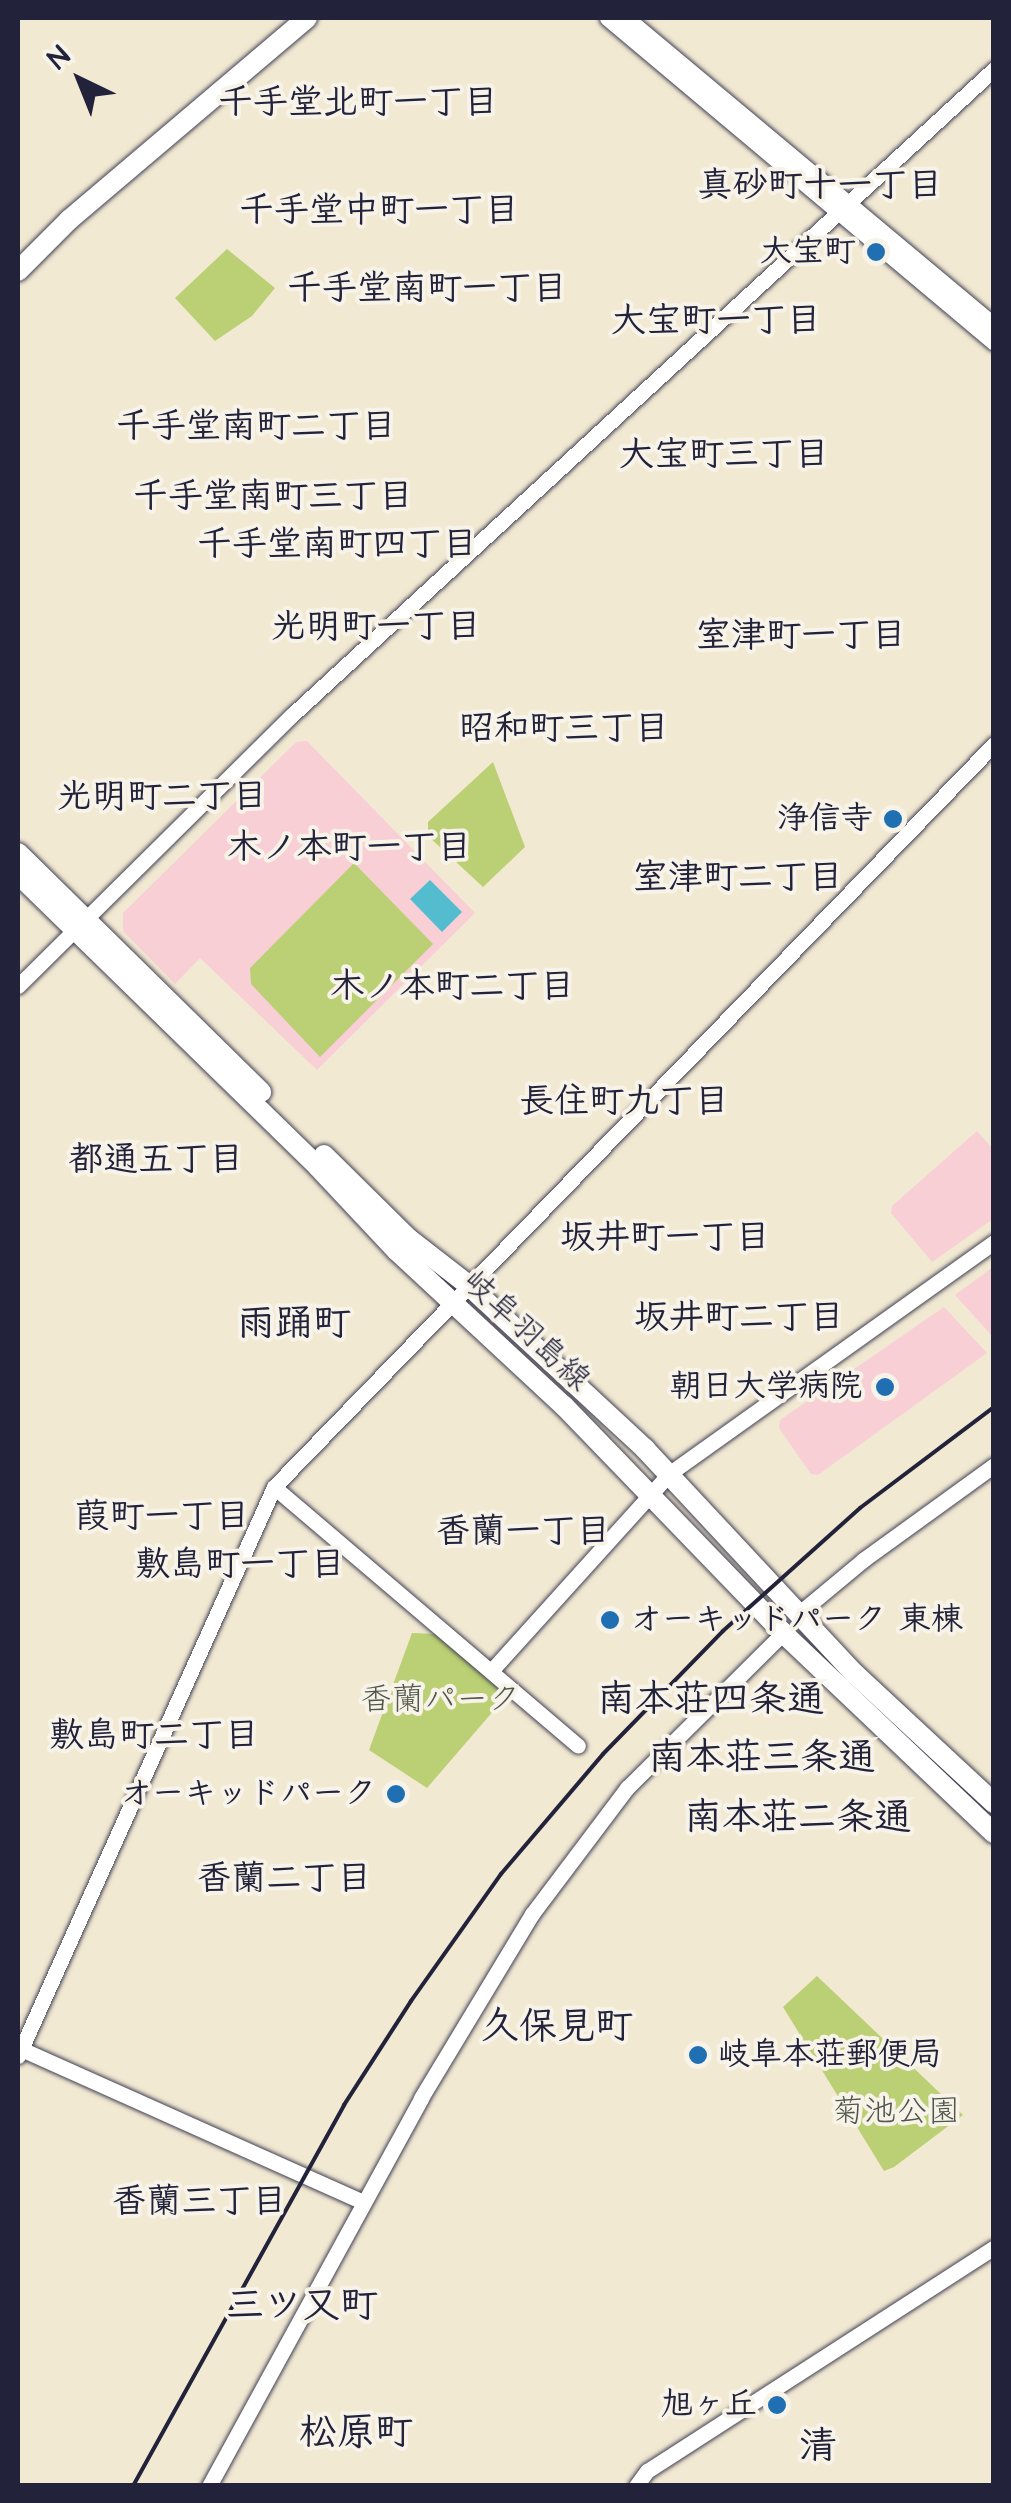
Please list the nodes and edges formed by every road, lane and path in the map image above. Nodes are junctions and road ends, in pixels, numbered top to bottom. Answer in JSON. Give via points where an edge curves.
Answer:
{"nodes":[{"id":1,"x":291,"y":18,"type":"edge"},
{"id":2,"x":308,"y":18,"type":"edge"},
{"id":3,"x":607,"y":18,"type":"edge"},
{"id":4,"x":627,"y":18,"type":"edge"},
{"id":5,"x":994,"y":70,"type":"edge"},
{"id":6,"x":842,"y":206,"type":"junction"},
{"id":7,"x":18,"y":256,"type":"edge"},
{"id":8,"x":18,"y":271,"type":"edge"},
{"id":9,"x":994,"y":325,"type":"edge"},
{"id":10,"x":994,"y":342,"type":"edge"},
{"id":11,"x":994,"y":744,"type":"edge"},
{"id":12,"x":18,"y":853,"type":"edge"},
{"id":13,"x":18,"y":874,"type":"edge"},
{"id":14,"x":80,"y":925,"type":"junction"},
{"id":15,"x":18,"y":986,"type":"edge"},
{"id":16,"x":994,"y":1242,"type":"edge"},
{"id":17,"x":467,"y":1284,"type":"junction"},
{"id":18,"x":451,"y":1302,"type":"junction"},
{"id":19,"x":994,"y":1465,"type":"edge"},
{"id":20,"x":670,"y":1473,"type":"junction"},
{"id":21,"x":274,"y":1487,"type":"junction"},
{"id":22,"x":651,"y":1492,"type":"junction"},
{"id":23,"x":797,"y":1615,"type":"junction"},
{"id":24,"x":783,"y":1633,"type":"junction"},
{"id":25,"x":492,"y":1671,"type":"junction"},
{"id":26,"x":578,"y":1746,"type":"dead end"},
{"id":27,"x":994,"y":1803,"type":"edge"},
{"id":28,"x":994,"y":1832,"type":"edge"},
{"id":29,"x":19,"y":2053,"type":"edge"},
{"id":30,"x":363,"y":2202,"type":"junction"},
{"id":31,"x":994,"y":2247,"type":"edge"},
{"id":32,"x":209,"y":2486,"type":"edge"},
{"id":33,"x":636,"y":2486,"type":"edge"}],
"edges":[{"from":1,"to":7,"type":"main road","via":[[60,212]]},
{"from":2,"to":8,"type":"main road"},
{"from":3,"to":6,"type":"street"},
{"from":4,"to":6,"type":"street"},
{"from":5,"to":6,"type":"street"},
{"from":6,"to":9,"type":"street"},
{"from":6,"to":10,"type":"street"},
{"from":6,"to":14,"type":"street","via":[[292,715]]},
{"from":11,"to":17,"type":"street"},
{"from":12,"to":14,"type":"main road","name":"岐阜羽島線"},
{"from":13,"to":14,"type":"main road","name":"岐阜羽島線"},
{"from":14,"to":15,"type":"street"},
{"from":14,"to":17,"type":"main road","name":"岐阜羽島線","via":[[410,1239]]},
{"from":14,"to":18,"type":"main road","name":"岐阜羽島線"},
{"from":16,"to":20,"type":"street"},
{"from":17,"to":18,"type":"street"},
{"from":17,"to":20,"type":"main road","name":"岐阜羽島線"},
{"from":18,"to":21,"type":"street"},
{"from":18,"to":22,"type":"main road","name":"岐阜羽島線"},
{"from":19,"to":23,"type":"street"},
{"from":20,"to":22,"type":"street"},
{"from":20,"to":23,"type":"main road","name":"岐阜羽島線"},
{"from":21,"to":25,"type":"street"},
{"from":21,"to":29,"type":"street"},
{"from":22,"to":24,"type":"main road","name":"岐阜羽島線"},
{"from":22,"to":25,"type":"street"},
{"from":23,"to":27,"type":"main road","name":"岐阜羽島線"},
{"from":24,"to":28,"type":"main road","name":"岐阜羽島線"},
{"from":24,"to":30,"type":"street","via":[[650,1762],[580,1846],[532,1914]]},
{"from":25,"to":26,"type":"street"},
{"from":29,"to":30,"type":"street"},
{"from":30,"to":32,"type":"street"},
{"from":31,"to":33,"type":"street","via":[[647,2471]]}]}
